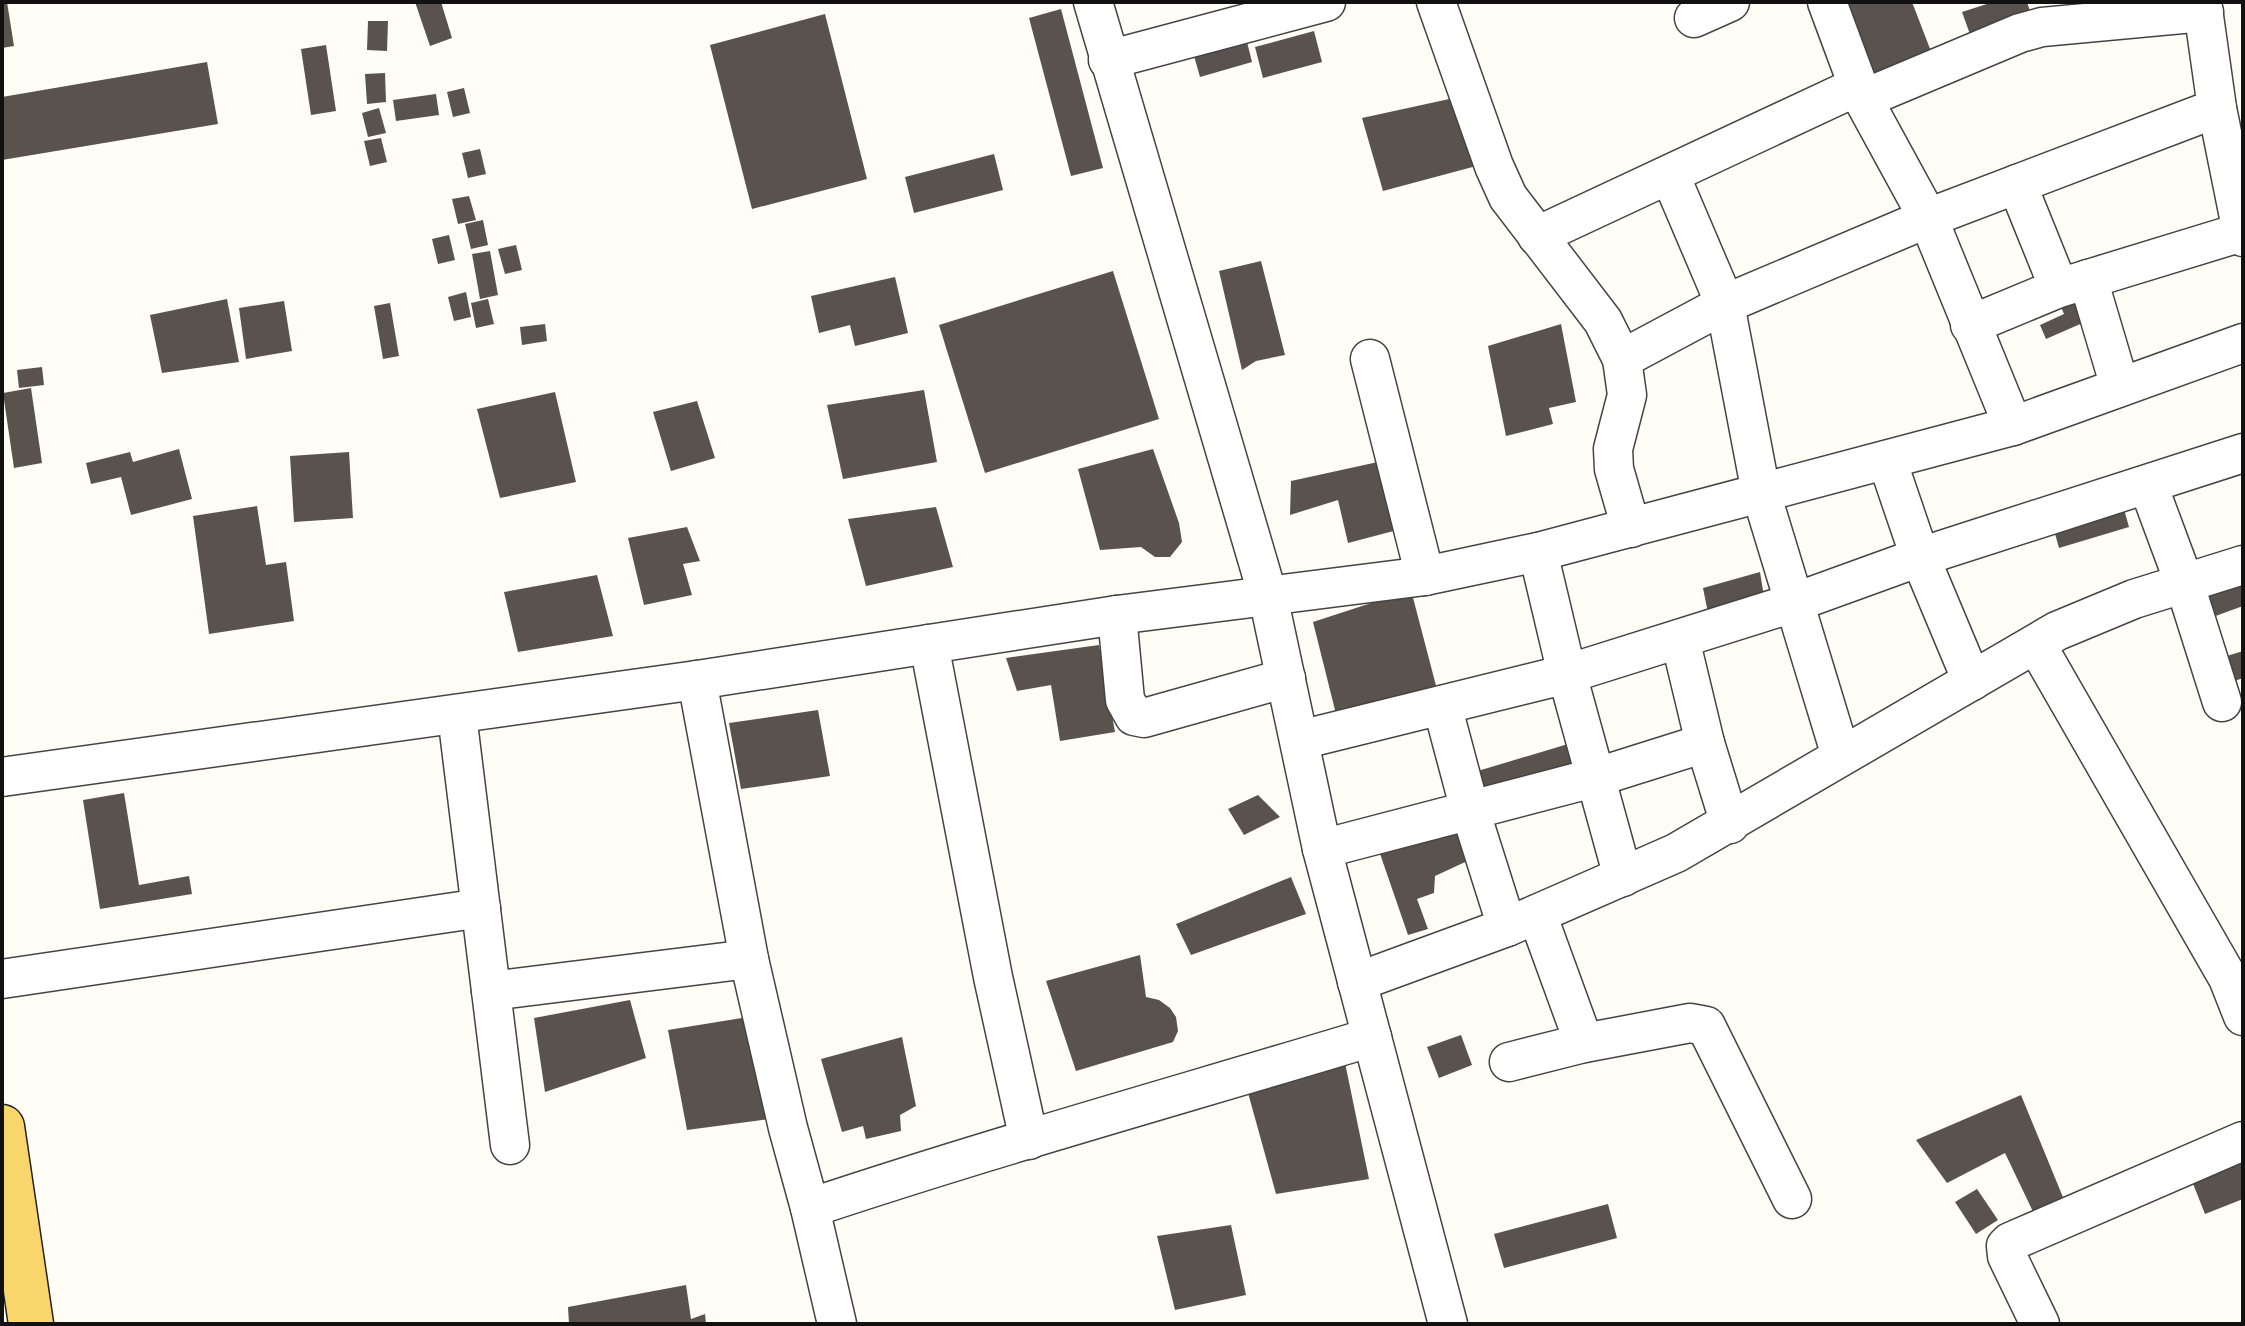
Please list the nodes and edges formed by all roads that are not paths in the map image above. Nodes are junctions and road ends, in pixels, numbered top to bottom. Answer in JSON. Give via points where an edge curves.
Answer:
{"nodes":[{"id":1,"x":1093,"y":2,"type":"edge"},
{"id":2,"x":1436,"y":2,"type":"edge"},
{"id":3,"x":1730,"y":2,"type":"edge"},
{"id":4,"x":1827,"y":2,"type":"edge"},
{"id":5,"x":1317,"y":3,"type":"edge"},
{"id":6,"x":2203,"y":7,"type":"edge"},
{"id":7,"x":2037,"y":15,"type":"edge"},
{"id":8,"x":1694,"y":18,"type":"dead end"},
{"id":9,"x":1108,"y":60,"type":"junction"},
{"id":10,"x":1861,"y":92,"type":"junction"},
{"id":11,"x":2217,"y":108,"type":"junction"},
{"id":12,"x":2236,"y":167,"type":"edge"},
{"id":13,"x":1670,"y":175,"type":"junction"},
{"id":14,"x":2017,"y":184,"type":"junction"},
{"id":15,"x":1928,"y":218,"type":"junction"},
{"id":16,"x":2242,"y":234,"type":"edge"},
{"id":17,"x":1537,"y":236,"type":"junction"},
{"id":18,"x":2074,"y":284,"type":"junction"},
{"id":19,"x":1725,"y":304,"type":"junction"},
{"id":20,"x":1970,"y":325,"type":"junction"},
{"id":21,"x":2243,"y":343,"type":"edge"},
{"id":22,"x":1370,"y":359,"type":"dead end"},
{"id":23,"x":1622,"y":359,"type":"junction"},
{"id":24,"x":2120,"y":387,"type":"junction"},
{"id":25,"x":2013,"y":426,"type":"junction"},
{"id":26,"x":2243,"y":453,"type":"edge"},
{"id":27,"x":1887,"y":460,"type":"junction"},
{"id":28,"x":2148,"y":485,"type":"junction"},
{"id":29,"x":1761,"y":493,"type":"junction"},
{"id":30,"x":1631,"y":528,"type":"junction"},
{"id":31,"x":1538,"y":552,"type":"junction"},
{"id":32,"x":1920,"y":557,"type":"junction"},
{"id":33,"x":2243,"y":565,"type":"edge"},
{"id":34,"x":1425,"y":576,"type":"junction"},
{"id":35,"x":2184,"y":582,"type":"junction"},
{"id":36,"x":1268,"y":596,"type":"junction"},
{"id":37,"x":1793,"y":603,"type":"junction"},
{"id":38,"x":1117,"y":615,"type":"junction"},
{"id":39,"x":1680,"y":639,"type":"junction"},
{"id":40,"x":929,"y":644,"type":"junction"},
{"id":41,"x":2036,"y":644,"type":"junction"},
{"id":42,"x":1567,"y":674,"type":"junction"},
{"id":43,"x":1286,"y":678,"type":"junction"},
{"id":44,"x":697,"y":680,"type":"junction"},
{"id":45,"x":1972,"y":681,"type":"junction"},
{"id":46,"x":2222,"y":702,"type":"dead end"},
{"id":47,"x":1442,"y":705,"type":"junction"},
{"id":48,"x":457,"y":715,"type":"junction"},
{"id":49,"x":1300,"y":740,"type":"junction"},
{"id":50,"x":1705,"y":743,"type":"junction"},
{"id":51,"x":1841,"y":756,"type":"junction"},
{"id":52,"x":2,"y":777,"type":"edge"},
{"id":53,"x":1597,"y":777,"type":"junction"},
{"id":54,"x":1470,"y":810,"type":"junction"},
{"id":55,"x":1730,"y":824,"type":"junction"},
{"id":56,"x":1322,"y":849,"type":"junction"},
{"id":57,"x":1623,"y":877,"type":"junction"},
{"id":58,"x":481,"y":908,"type":"junction"},
{"id":59,"x":1522,"y":920,"type":"junction"},
{"id":60,"x":749,"y":959,"type":"junction"},
{"id":61,"x":2236,"y":974,"type":"edge"},
{"id":62,"x":2,"y":979,"type":"edge"},
{"id":63,"x":1357,"y":982,"type":"junction"},
{"id":64,"x":491,"y":991,"type":"junction"},
{"id":65,"x":2243,"y":1016,"type":"edge"},
{"id":66,"x":1372,"y":1037,"type":"junction"},
{"id":67,"x":1584,"y":1043,"type":"junction"},
{"id":68,"x":1509,"y":1062,"type":"dead end"},
{"id":69,"x":2,"y":1127,"type":"edge"},
{"id":70,"x":1029,"y":1140,"type":"junction"},
{"id":71,"x":2243,"y":1141,"type":"edge"},
{"id":72,"x":510,"y":1145,"type":"dead end"},
{"id":73,"x":1792,"y":1199,"type":"dead end"},
{"id":74,"x":810,"y":1208,"type":"junction"},
{"id":75,"x":31,"y":1324,"type":"edge"},
{"id":76,"x":837,"y":1324,"type":"edge"},
{"id":77,"x":1448,"y":1324,"type":"edge"},
{"id":78,"x":2040,"y":1324,"type":"edge"}],
"edges":[{"from":1,"to":9,"type":"street"},
{"from":2,"to":17,"type":"street","via":[[1501,183]]},
{"from":3,"to":8,"type":"street"},
{"from":4,"to":10,"type":"street"},
{"from":5,"to":9,"type":"street"},
{"from":6,"to":7,"type":"street"},
{"from":6,"to":11,"type":"street"},
{"from":7,"to":10,"type":"street","via":[[2020,33]]},
{"from":9,"to":36,"type":"street"},
{"from":10,"to":13,"type":"street"},
{"from":10,"to":15,"type":"street"},
{"from":11,"to":12,"type":"street"},
{"from":11,"to":14,"type":"street"},
{"from":12,"to":16,"type":"street"},
{"from":13,"to":17,"type":"street"},
{"from":13,"to":19,"type":"street"},
{"from":14,"to":15,"type":"street"},
{"from":14,"to":18,"type":"street"},
{"from":15,"to":19,"type":"street"},
{"from":15,"to":20,"type":"street"},
{"from":16,"to":18,"type":"street"},
{"from":17,"to":23,"type":"street","via":[[1603,321]]},
{"from":18,"to":20,"type":"street"},
{"from":18,"to":24,"type":"street"},
{"from":19,"to":23,"type":"street"},
{"from":19,"to":29,"type":"street"},
{"from":20,"to":25,"type":"street"},
{"from":21,"to":24,"type":"street"},
{"from":22,"to":34,"type":"street"},
{"from":23,"to":30,"type":"street","via":[[1627,395],[1613,449],[1614,469]]},
{"from":24,"to":25,"type":"street"},
{"from":25,"to":27,"type":"street"},
{"from":26,"to":28,"type":"street"},
{"from":27,"to":29,"type":"street"},
{"from":27,"to":32,"type":"street"},
{"from":28,"to":32,"type":"street"},
{"from":28,"to":35,"type":"street"},
{"from":29,"to":30,"type":"street"},
{"from":29,"to":37,"type":"street"},
{"from":30,"to":31,"type":"street"},
{"from":31,"to":34,"type":"street"},
{"from":31,"to":42,"type":"street"},
{"from":32,"to":37,"type":"street"},
{"from":32,"to":45,"type":"street"},
{"from":33,"to":35,"type":"street"},
{"from":34,"to":36,"type":"street"},
{"from":35,"to":41,"type":"street","via":[[2098,613]]},
{"from":35,"to":46,"type":"street"},
{"from":36,"to":38,"type":"street"},
{"from":36,"to":43,"type":"street"},
{"from":37,"to":39,"type":"street"},
{"from":37,"to":51,"type":"street"},
{"from":38,"to":40,"type":"street"},
{"from":38,"to":43,"type":"street","via":[[1125,700],[1134,716],[1144,718]]},
{"from":39,"to":42,"type":"street"},
{"from":39,"to":50,"type":"street"},
{"from":40,"to":44,"type":"street"},
{"from":40,"to":70,"type":"street"},
{"from":41,"to":45,"type":"street"},
{"from":41,"to":61,"type":"street"},
{"from":42,"to":47,"type":"street"},
{"from":42,"to":53,"type":"street"},
{"from":43,"to":49,"type":"street"},
{"from":44,"to":48,"type":"street"},
{"from":44,"to":60,"type":"street"},
{"from":45,"to":51,"type":"street"},
{"from":47,"to":49,"type":"street"},
{"from":47,"to":54,"type":"street"},
{"from":48,"to":52,"type":"street"},
{"from":48,"to":58,"type":"street"},
{"from":49,"to":56,"type":"street"},
{"from":50,"to":53,"type":"street"},
{"from":50,"to":55,"type":"street"},
{"from":51,"to":55,"type":"street"},
{"from":53,"to":54,"type":"street"},
{"from":53,"to":57,"type":"street"},
{"from":54,"to":56,"type":"street"},
{"from":54,"to":59,"type":"street"},
{"from":55,"to":57,"type":"street"},
{"from":56,"to":63,"type":"street"},
{"from":57,"to":59,"type":"street"},
{"from":58,"to":62,"type":"street"},
{"from":58,"to":64,"type":"street"},
{"from":59,"to":63,"type":"street"},
{"from":59,"to":67,"type":"street"},
{"from":60,"to":64,"type":"street"},
{"from":60,"to":74,"type":"street"},
{"from":61,"to":65,"type":"street"},
{"from":63,"to":66,"type":"street"},
{"from":64,"to":72,"type":"street"},
{"from":66,"to":70,"type":"street"},
{"from":66,"to":77,"type":"street"},
{"from":67,"to":68,"type":"street"},
{"from":67,"to":73,"type":"street","via":[[1690,1023],[1706,1026]]},
{"from":69,"to":75,"type":"main road"},
{"from":70,"to":74,"type":"street"},
{"from":71,"to":78,"type":"street","via":[[2010,1242],[2007,1256]]},
{"from":74,"to":76,"type":"street"}]}
